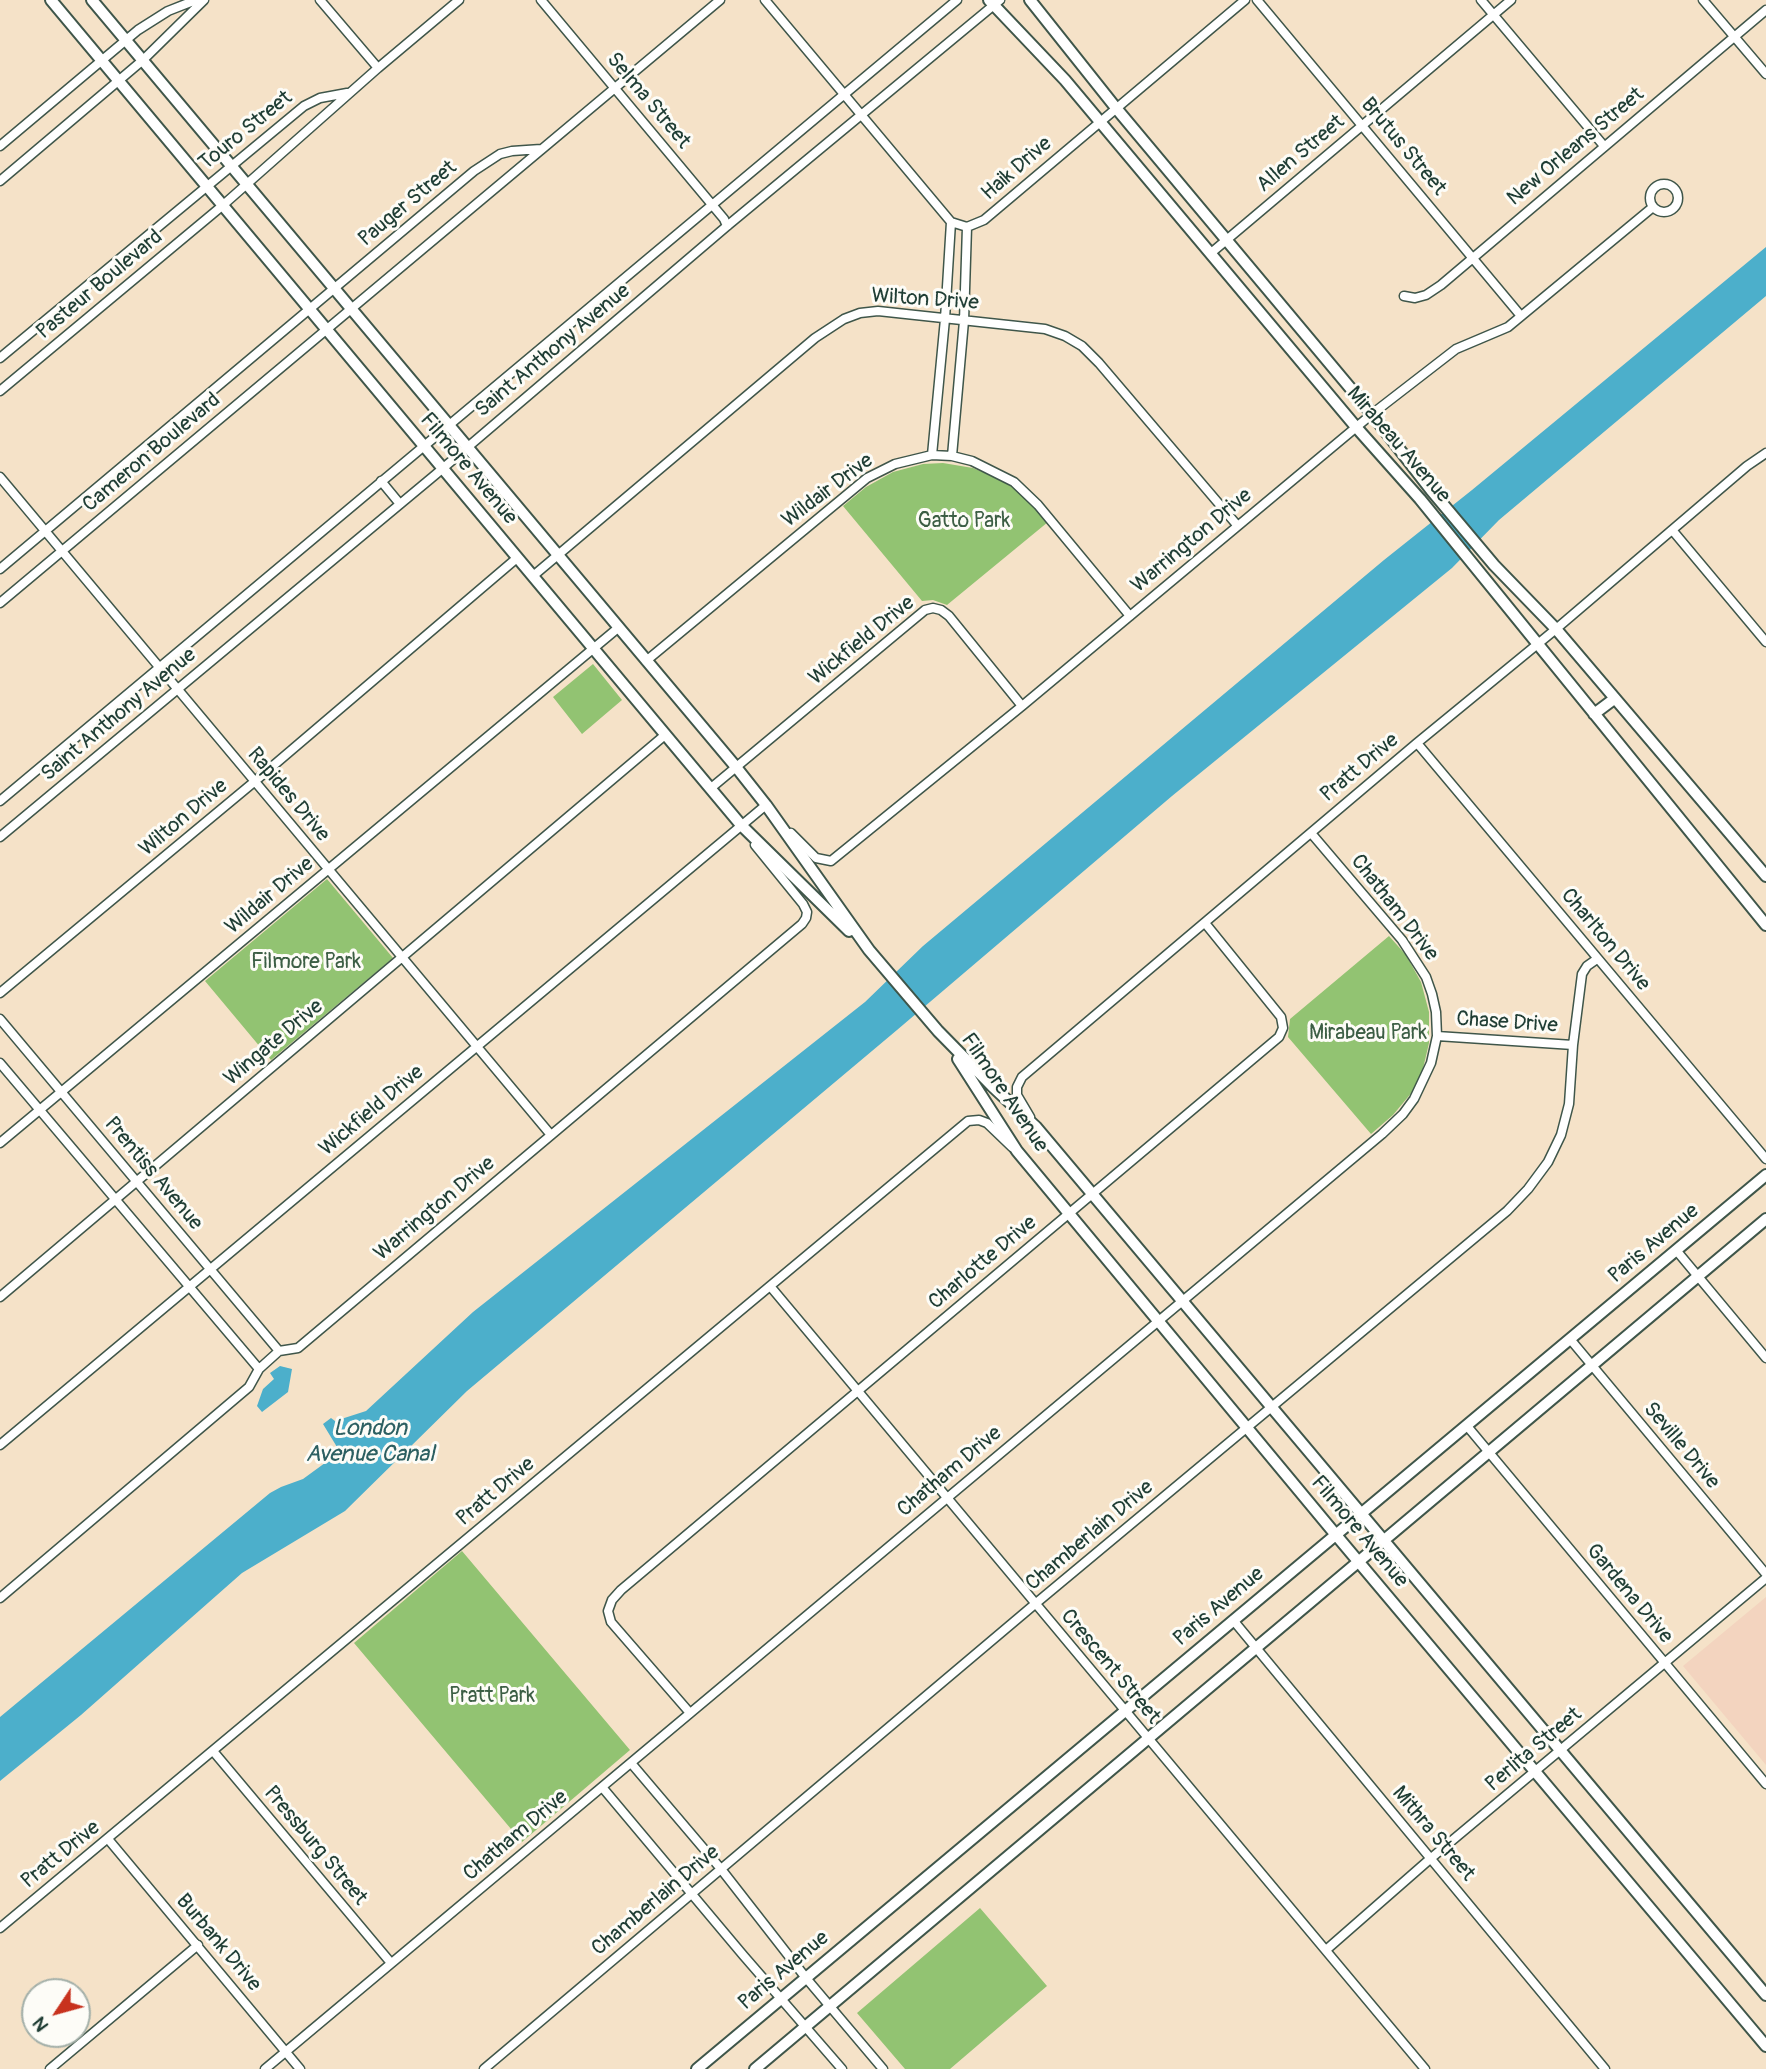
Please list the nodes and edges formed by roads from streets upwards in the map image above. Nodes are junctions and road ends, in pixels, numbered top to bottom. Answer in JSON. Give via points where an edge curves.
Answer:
{"nodes":[{"id":1,"x":51,"y":0,"type":"edge"},
{"id":2,"x":92,"y":0,"type":"edge"},
{"id":3,"x":197,"y":0,"type":"edge"},
{"id":4,"x":204,"y":0,"type":"edge"},
{"id":5,"x":320,"y":0,"type":"edge"},
{"id":6,"x":459,"y":0,"type":"edge"},
{"id":7,"x":541,"y":0,"type":"edge"},
{"id":8,"x":720,"y":0,"type":"edge"},
{"id":9,"x":765,"y":0,"type":"edge"},
{"id":10,"x":957,"y":0,"type":"edge"},
{"id":11,"x":1030,"y":0,"type":"edge"},
{"id":12,"x":1245,"y":0,"type":"edge"},
{"id":13,"x":1257,"y":0,"type":"edge"},
{"id":14,"x":1482,"y":0,"type":"edge"},
{"id":15,"x":1511,"y":0,"type":"edge"},
{"id":16,"x":1703,"y":0,"type":"edge"},
{"id":17,"x":994,"y":2,"type":"edge"},
{"id":18,"x":1766,"y":10,"type":"edge"},
{"id":19,"x":1494,"y":15,"type":"junction"},
{"id":20,"x":1734,"y":37,"type":"junction"},
{"id":21,"x":127,"y":40,"type":"junction"},
{"id":22,"x":144,"y":60,"type":"junction"},
{"id":23,"x":101,"y":61,"type":"junction"},
{"id":24,"x":378,"y":68,"type":"junction"},
{"id":25,"x":1766,"y":74,"type":"edge"},
{"id":26,"x":118,"y":82,"type":"junction"},
{"id":27,"x":614,"y":88,"type":"junction"},
{"id":28,"x":350,"y":92,"type":"junction"},
{"id":29,"x":844,"y":94,"type":"junction"},
{"id":30,"x":1116,"y":108,"type":"junction"},
{"id":31,"x":862,"y":115,"type":"junction"},
{"id":32,"x":1099,"y":121,"type":"junction"},
{"id":33,"x":1362,"y":125,"type":"junction"},
{"id":34,"x":0,"y":146,"type":"edge"},
{"id":35,"x":1604,"y":146,"type":"junction"},
{"id":36,"x":541,"y":149,"type":"junction"},
{"id":37,"x":231,"y":164,"type":"junction"},
{"id":38,"x":0,"y":181,"type":"edge"},
{"id":39,"x":247,"y":183,"type":"junction"},
{"id":40,"x":205,"y":186,"type":"junction"},
{"id":41,"x":712,"y":204,"type":"junction"},
{"id":42,"x":222,"y":206,"type":"junction"},
{"id":43,"x":1653,"y":207,"type":"dead end"},
{"id":44,"x":951,"y":222,"type":"junction"},
{"id":45,"x":727,"y":226,"type":"junction"},
{"id":46,"x":967,"y":227,"type":"junction"},
{"id":47,"x":1227,"y":239,"type":"junction"},
{"id":48,"x":1211,"y":253,"type":"junction"},
{"id":49,"x":1473,"y":257,"type":"junction"},
{"id":50,"x":335,"y":288,"type":"junction"},
{"id":51,"x":1404,"y":296,"type":"dead end"},
{"id":52,"x":352,"y":308,"type":"junction"},
{"id":53,"x":309,"y":310,"type":"junction"},
{"id":54,"x":1521,"y":317,"type":"junction"},
{"id":55,"x":945,"y":319,"type":"junction"},
{"id":56,"x":964,"y":321,"type":"junction"},
{"id":57,"x":326,"y":330,"type":"junction"},
{"id":58,"x":0,"y":358,"type":"edge"},
{"id":59,"x":0,"y":391,"type":"edge"},
{"id":60,"x":1372,"y":414,"type":"junction"},
{"id":61,"x":449,"y":425,"type":"junction"},
{"id":62,"x":1356,"y":427,"type":"junction"},
{"id":63,"x":424,"y":446,"type":"junction"},
{"id":64,"x":467,"y":447,"type":"junction"},
{"id":65,"x":1766,"y":453,"type":"edge"},
{"id":66,"x":932,"y":455,"type":"junction"},
{"id":67,"x":952,"y":456,"type":"junction"},
{"id":68,"x":442,"y":468,"type":"junction"},
{"id":69,"x":0,"y":477,"type":"edge"},
{"id":70,"x":382,"y":481,"type":"junction"},
{"id":71,"x":400,"y":503,"type":"junction"},
{"id":72,"x":1237,"y":525,"type":"junction"},
{"id":73,"x":45,"y":531,"type":"junction"},
{"id":74,"x":1673,"y":531,"type":"junction"},
{"id":75,"x":62,"y":551,"type":"junction"},
{"id":76,"x":558,"y":555,"type":"junction"},
{"id":77,"x":517,"y":558,"type":"junction"},
{"id":78,"x":0,"y":569,"type":"edge"},
{"id":79,"x":533,"y":576,"type":"junction"},
{"id":80,"x":0,"y":603,"type":"edge"},
{"id":81,"x":1130,"y":616,"type":"junction"},
{"id":82,"x":618,"y":628,"type":"junction"},
{"id":83,"x":1556,"y":629,"type":"junction"},
{"id":84,"x":1764,"y":636,"type":"edge"},
{"id":85,"x":1537,"y":644,"type":"junction"},
{"id":86,"x":593,"y":648,"type":"junction"},
{"id":87,"x":646,"y":661,"type":"junction"},
{"id":88,"x":159,"y":667,"type":"junction"},
{"id":89,"x":178,"y":689,"type":"junction"},
{"id":90,"x":1614,"y":699,"type":"junction"},
{"id":91,"x":1022,"y":706,"type":"junction"},
{"id":92,"x":1594,"y":714,"type":"junction"},
{"id":93,"x":665,"y":735,"type":"junction"},
{"id":94,"x":1417,"y":743,"type":"junction"},
{"id":95,"x":736,"y":767,"type":"junction"},
{"id":96,"x":254,"y":782,"type":"junction"},
{"id":97,"x":711,"y":788,"type":"junction"},
{"id":98,"x":0,"y":801,"type":"edge"},
{"id":99,"x":765,"y":805,"type":"junction"},
{"id":100,"x":741,"y":825,"type":"junction"},
{"id":101,"x":1311,"y":833,"type":"junction"},
{"id":102,"x":0,"y":837,"type":"edge"},
{"id":103,"x":328,"y":870,"type":"junction"},
{"id":104,"x":1766,"y":876,"type":"edge"},
{"id":105,"x":1205,"y":923,"type":"junction"},
{"id":106,"x":1766,"y":925,"type":"edge"},
{"id":107,"x":869,"y":950,"type":"junction"},
{"id":108,"x":402,"y":958,"type":"junction"},
{"id":109,"x":1597,"y":958,"type":"junction"},
{"id":110,"x":0,"y":993,"type":"edge"},
{"id":111,"x":0,"y":1020,"type":"edge"},
{"id":112,"x":938,"y":1031,"type":"junction"},
{"id":113,"x":1437,"y":1036,"type":"junction"},
{"id":114,"x":1573,"y":1045,"type":"junction"},
{"id":115,"x":476,"y":1046,"type":"junction"},
{"id":116,"x":0,"y":1063,"type":"edge"},
{"id":117,"x":61,"y":1092,"type":"junction"},
{"id":118,"x":40,"y":1110,"type":"junction"},
{"id":119,"x":1036,"y":1127,"type":"junction"},
{"id":120,"x":551,"y":1135,"type":"junction"},
{"id":121,"x":0,"y":1143,"type":"edge"},
{"id":122,"x":1017,"y":1151,"type":"junction"},
{"id":123,"x":1766,"y":1159,"type":"edge"},
{"id":124,"x":1766,"y":1175,"type":"edge"},
{"id":125,"x":137,"y":1181,"type":"junction"},
{"id":126,"x":1093,"y":1194,"type":"junction"},
{"id":127,"x":116,"y":1200,"type":"junction"},
{"id":128,"x":1069,"y":1214,"type":"junction"},
{"id":129,"x":1766,"y":1219,"type":"edge"},
{"id":130,"x":1676,"y":1250,"type":"junction"},
{"id":131,"x":210,"y":1270,"type":"junction"},
{"id":132,"x":1698,"y":1276,"type":"junction"},
{"id":133,"x":770,"y":1286,"type":"junction"},
{"id":134,"x":190,"y":1287,"type":"junction"},
{"id":135,"x":0,"y":1297,"type":"edge"},
{"id":136,"x":1182,"y":1301,"type":"junction"},
{"id":137,"x":1158,"y":1321,"type":"junction"},
{"id":138,"x":1570,"y":1339,"type":"junction"},
{"id":139,"x":279,"y":1351,"type":"junction"},
{"id":140,"x":1766,"y":1358,"type":"edge"},
{"id":141,"x":1592,"y":1366,"type":"junction"},
{"id":142,"x":259,"y":1369,"type":"junction"},
{"id":143,"x":858,"y":1392,"type":"junction"},
{"id":144,"x":1272,"y":1407,"type":"junction"},
{"id":145,"x":1467,"y":1426,"type":"junction"},
{"id":146,"x":1247,"y":1428,"type":"junction"},
{"id":147,"x":0,"y":1445,"type":"edge"},
{"id":148,"x":1488,"y":1452,"type":"junction"},
{"id":149,"x":947,"y":1498,"type":"junction"},
{"id":150,"x":1362,"y":1514,"type":"junction"},
{"id":151,"x":1336,"y":1535,"type":"junction"},
{"id":152,"x":1384,"y":1540,"type":"junction"},
{"id":153,"x":1358,"y":1561,"type":"junction"},
{"id":154,"x":1766,"y":1576,"type":"edge"},
{"id":155,"x":0,"y":1598,"type":"edge"},
{"id":156,"x":1035,"y":1604,"type":"junction"},
{"id":157,"x":1233,"y":1620,"type":"junction"},
{"id":158,"x":1256,"y":1647,"type":"junction"},
{"id":159,"x":1665,"y":1664,"type":"junction"},
{"id":160,"x":1125,"y":1711,"type":"junction"},
{"id":161,"x":690,"y":1713,"type":"junction"},
{"id":162,"x":1147,"y":1738,"type":"junction"},
{"id":163,"x":1562,"y":1750,"type":"junction"},
{"id":164,"x":213,"y":1751,"type":"junction"},
{"id":165,"x":631,"y":1763,"type":"junction"},
{"id":166,"x":1535,"y":1772,"type":"junction"},
{"id":167,"x":1766,"y":1784,"type":"edge"},
{"id":168,"x":602,"y":1787,"type":"junction"},
{"id":169,"x":108,"y":1839,"type":"junction"},
{"id":170,"x":1430,"y":1858,"type":"junction"},
{"id":171,"x":721,"y":1869,"type":"junction"},
{"id":172,"x":692,"y":1894,"type":"junction"},
{"id":173,"x":0,"y":1928,"type":"edge"},
{"id":174,"x":198,"y":1945,"type":"junction"},
{"id":175,"x":1326,"y":1950,"type":"junction"},
{"id":176,"x":391,"y":1963,"type":"junction"},
{"id":177,"x":806,"y":1978,"type":"junction"},
{"id":178,"x":1766,"y":1996,"type":"edge"},
{"id":179,"x":782,"y":1998,"type":"junction"},
{"id":180,"x":830,"y":2006,"type":"junction"},
{"id":181,"x":806,"y":2026,"type":"junction"},
{"id":182,"x":1766,"y":2046,"type":"edge"},
{"id":183,"x":286,"y":2052,"type":"junction"},
{"id":184,"x":50,"y":2069,"type":"edge"},
{"id":185,"x":265,"y":2069,"type":"edge"},
{"id":186,"x":300,"y":2069,"type":"edge"},
{"id":187,"x":484,"y":2069,"type":"edge"},
{"id":188,"x":697,"y":2069,"type":"edge"},
{"id":189,"x":755,"y":2069,"type":"edge"},
{"id":190,"x":842,"y":2069,"type":"edge"},
{"id":191,"x":883,"y":2069,"type":"edge"},
{"id":192,"x":1425,"y":2069,"type":"edge"},
{"id":193,"x":1605,"y":2069,"type":"edge"}],
"edges":[{"from":1,"to":23,"type":"street","name":"Filmore Avenue"},
{"from":2,"to":21,"type":"street","name":"Filmore Avenue"},
{"from":3,"to":21,"type":"street","via":[[149,22]]},
{"from":4,"to":22,"type":"street"},
{"from":5,"to":24,"type":"street"},
{"from":6,"to":24,"type":"street","name":"Touro Street"},
{"from":7,"to":27,"type":"street","name":"Selma Street"},
{"from":8,"to":27,"type":"street","name":"Pauger Street"},
{"from":9,"to":29,"type":"street"},
{"from":10,"to":29,"type":"street","name":"Saint Anthony Avenue"},
{"from":11,"to":30,"type":"street","name":"Mirabeau Avenue"},
{"from":12,"to":30,"type":"street","name":"Haik Drive"},
{"from":13,"to":33,"type":"street","name":"Brutus Street"},
{"from":14,"to":19,"type":"street"},
{"from":15,"to":19,"type":"street","name":"Allen Street"},
{"from":16,"to":20,"type":"street"},
{"from":17,"to":31,"type":"street","name":"Saint Anthony Avenue"},
{"from":17,"to":32,"type":"street","name":"Mirabeau Avenue"},
{"from":18,"to":20,"type":"street","name":"New Orleans Street"},
{"from":19,"to":33,"type":"street","name":"Allen Street"},
{"from":19,"to":35,"type":"street"},
{"from":20,"to":25,"type":"street"},
{"from":20,"to":35,"type":"street","name":"New Orleans Street"},
{"from":21,"to":22,"type":"street","name":"Filmore Avenue"},
{"from":21,"to":23,"type":"street"},
{"from":22,"to":26,"type":"street"},
{"from":22,"to":37,"type":"street","name":"Filmore Avenue"},
{"from":23,"to":26,"type":"street","name":"Filmore Avenue"},
{"from":23,"to":34,"type":"street"},
{"from":24,"to":28,"type":"street","name":"Touro Street"},
{"from":26,"to":38,"type":"street"},
{"from":26,"to":40,"type":"street","name":"Filmore Avenue"},
{"from":27,"to":36,"type":"street","name":"Pauger Street"},
{"from":27,"to":41,"type":"street","name":"Selma Street"},
{"from":28,"to":37,"type":"street","name":"Touro Street","via":[[320,97],[304,106]]},
{"from":28,"to":39,"type":"street","name":"Touro Street"},
{"from":29,"to":31,"type":"street"},
{"from":29,"to":41,"type":"street","name":"Saint Anthony Avenue"},
{"from":30,"to":32,"type":"street","name":"Haik Drive"},
{"from":30,"to":47,"type":"street","name":"Mirabeau Avenue"},
{"from":31,"to":44,"type":"street"},
{"from":31,"to":45,"type":"street","name":"Saint Anthony Avenue"},
{"from":32,"to":46,"type":"street","name":"Haik Drive","via":[[985,220]]},
{"from":32,"to":48,"type":"street","name":"Mirabeau Avenue"},
{"from":33,"to":47,"type":"street","name":"Allen Street"},
{"from":33,"to":49,"type":"street","name":"Brutus Street"},
{"from":35,"to":49,"type":"street","name":"New Orleans Street"},
{"from":36,"to":50,"type":"street","name":"Pauger Street","via":[[512,151],[488,161]]},
{"from":36,"to":52,"type":"street","name":"Pauger Street"},
{"from":37,"to":39,"type":"street","name":"Filmore Avenue"},
{"from":37,"to":40,"type":"street","name":"Touro Street"},
{"from":39,"to":42,"type":"street","name":"Touro Street"},
{"from":39,"to":50,"type":"street","name":"Filmore Avenue"},
{"from":40,"to":42,"type":"street","name":"Filmore Avenue"},
{"from":40,"to":58,"type":"street","name":"Pasteur Boulevard"},
{"from":41,"to":45,"type":"street","name":"Selma Street"},
{"from":41,"to":61,"type":"street","name":"Saint Anthony Avenue"},
{"from":42,"to":53,"type":"street","name":"Filmore Avenue"},
{"from":42,"to":59,"type":"street","name":"Pasteur Boulevard"},
{"from":43,"to":54,"type":"street","name":"Warrington Drive"},
{"from":44,"to":46,"type":"street"},
{"from":44,"to":55,"type":"street"},
{"from":45,"to":64,"type":"street","name":"Saint Anthony Avenue"},
{"from":46,"to":56,"type":"street"},
{"from":47,"to":48,"type":"street","name":"Allen Street"},
{"from":47,"to":60,"type":"street","name":"Mirabeau Avenue"},
{"from":48,"to":62,"type":"street","name":"Mirabeau Avenue"},
{"from":49,"to":51,"type":"street","name":"New Orleans Street","via":[[1426,295]]},
{"from":49,"to":54,"type":"street","name":"Brutus Street"},
{"from":50,"to":52,"type":"street","name":"Filmore Avenue"},
{"from":50,"to":53,"type":"street","name":"Pauger Street"},
{"from":52,"to":57,"type":"street","name":"Pauger Street"},
{"from":52,"to":61,"type":"street","name":"Filmore Avenue"},
{"from":53,"to":57,"type":"street","name":"Filmore Avenue"},
{"from":53,"to":73,"type":"street","name":"Cameron Boulevard"},
{"from":54,"to":60,"type":"street","name":"Warrington Drive","via":[[1456,349]]},
{"from":55,"to":56,"type":"street","name":"Wilton Drive"},
{"from":55,"to":66,"type":"street"},
{"from":55,"to":76,"type":"street","name":"Wilton Drive","via":[[878,311],[844,319]]},
{"from":56,"to":67,"type":"street"},
{"from":56,"to":72,"type":"street","name":"Wilton Drive","via":[[1045,329],[1082,346]]},
{"from":57,"to":63,"type":"street","name":"Filmore Avenue"},
{"from":57,"to":75,"type":"street","name":"Cameron Boulevard"},
{"from":60,"to":62,"type":"street","name":"Warrington Drive"},
{"from":60,"to":83,"type":"street","name":"Mirabeau Avenue","via":[[1493,565]]},
{"from":61,"to":63,"type":"street","name":"Saint Anthony Avenue"},
{"from":61,"to":64,"type":"street","name":"Filmore Avenue"},
{"from":62,"to":72,"type":"street","name":"Warrington Drive"},
{"from":62,"to":85,"type":"street","name":"Mirabeau Avenue"},
{"from":63,"to":68,"type":"street","name":"Filmore Avenue"},
{"from":63,"to":70,"type":"street","name":"Saint Anthony Avenue"},
{"from":64,"to":68,"type":"street","name":"Saint Anthony Avenue"},
{"from":64,"to":76,"type":"street","name":"Filmore Avenue"},
{"from":65,"to":74,"type":"street","name":"Pratt Drive"},
{"from":66,"to":67,"type":"street","name":"Wildair Drive"},
{"from":66,"to":87,"type":"street","name":"Wildair Drive","via":[[895,464],[867,478]]},
{"from":67,"to":81,"type":"street","name":"Wildair Drive","via":[[1014,482]]},
{"from":68,"to":71,"type":"street","name":"Saint Anthony Avenue"},
{"from":68,"to":77,"type":"street","name":"Filmore Avenue"},
{"from":69,"to":73,"type":"street","name":"Rapides Drive"},
{"from":70,"to":71,"type":"street"},
{"from":70,"to":88,"type":"street","name":"Saint Anthony Avenue"},
{"from":71,"to":89,"type":"street","name":"Saint Anthony Avenue"},
{"from":72,"to":81,"type":"street","name":"Warrington Drive"},
{"from":73,"to":75,"type":"street","name":"Rapides Drive"},
{"from":73,"to":78,"type":"street","name":"Cameron Boulevard"},
{"from":74,"to":83,"type":"street","name":"Pratt Drive"},
{"from":74,"to":84,"type":"street"},
{"from":75,"to":80,"type":"street","name":"Cameron Boulevard"},
{"from":75,"to":88,"type":"street","name":"Rapides Drive"},
{"from":76,"to":79,"type":"street","name":"Wilton Drive"},
{"from":76,"to":82,"type":"street","name":"Filmore Avenue"},
{"from":77,"to":79,"type":"street","name":"Filmore Avenue"},
{"from":77,"to":96,"type":"street","name":"Wilton Drive"},
{"from":79,"to":86,"type":"street","name":"Filmore Avenue"},
{"from":81,"to":91,"type":"street","name":"Warrington Drive"},
{"from":82,"to":86,"type":"street","name":"Wildair Drive"},
{"from":82,"to":87,"type":"street","name":"Filmore Avenue"},
{"from":83,"to":85,"type":"street","name":"Pratt Drive"},
{"from":83,"to":90,"type":"street","name":"Mirabeau Avenue"},
{"from":85,"to":92,"type":"street","name":"Mirabeau Avenue"},
{"from":85,"to":94,"type":"street","name":"Pratt Drive"},
{"from":86,"to":93,"type":"street","name":"Filmore Avenue"},
{"from":86,"to":103,"type":"street","name":"Wildair Drive"},
{"from":87,"to":95,"type":"street","name":"Filmore Avenue"},
{"from":88,"to":89,"type":"street","name":"Rapides Drive"},
{"from":88,"to":98,"type":"street","name":"Saint Anthony Avenue"},
{"from":89,"to":96,"type":"street","name":"Rapides Drive"},
{"from":89,"to":102,"type":"street","name":"Saint Anthony Avenue"},
{"from":90,"to":92,"type":"street"},
{"from":90,"to":104,"type":"street","name":"Mirabeau Avenue"},
{"from":91,"to":95,"type":"street","name":"Wickfield Drive","via":[[948,616],[933,608]]},
{"from":91,"to":99,"type":"street","name":"Warrington Drive","via":[[831,860],[807,851]]},
{"from":92,"to":106,"type":"street","name":"Mirabeau Avenue"},
{"from":93,"to":97,"type":"street","name":"Filmore Avenue"},
{"from":93,"to":108,"type":"street","name":"Wingate Drive"},
{"from":94,"to":101,"type":"street","name":"Pratt Drive"},
{"from":94,"to":109,"type":"street","name":"Charlton Drive"},
{"from":95,"to":97,"type":"street","name":"Wickfield Drive"},
{"from":95,"to":99,"type":"street","name":"Filmore Avenue"},
{"from":96,"to":103,"type":"street","name":"Rapides Drive"},
{"from":96,"to":110,"type":"street","name":"Wilton Drive"},
{"from":97,"to":100,"type":"street","name":"Filmore Avenue"},
{"from":99,"to":100,"type":"street","name":"Wickfield Drive"},
{"from":99,"to":107,"type":"street","name":"Filmore Avenue"},
{"from":100,"to":107,"type":"street","name":"Filmore Avenue"},
{"from":100,"to":115,"type":"street","name":"Wickfield Drive"},
{"from":100,"to":120,"type":"street","name":"Warrington Drive","via":[[803,904],[806,918]]},
{"from":101,"to":105,"type":"street","name":"Pratt Drive"},
{"from":101,"to":113,"type":"street","name":"Chatham Drive","via":[[1418,962],[1432,994]]},
{"from":103,"to":108,"type":"street","name":"Rapides Drive"},
{"from":103,"to":117,"type":"street","name":"Wildair Drive"},
{"from":105,"to":119,"type":"street","name":"Pratt Drive","via":[[1022,1077],[1017,1095]]},
{"from":105,"to":126,"type":"street","name":"Charlotte Drive","via":[[1272,1003],[1283,1028],[1269,1046]]},
{"from":107,"to":112,"type":"street","name":"Filmore Avenue"},
{"from":108,"to":115,"type":"street","name":"Rapides Drive"},
{"from":108,"to":125,"type":"street","name":"Wingate Drive"},
{"from":109,"to":114,"type":"street","name":"Chamberlain Drive","via":[[1582,974]]},
{"from":109,"to":123,"type":"street","name":"Charlton Drive"},
{"from":111,"to":117,"type":"street","name":"Prentiss Avenue"},
{"from":112,"to":119,"type":"street","name":"Filmore Avenue"},
{"from":112,"to":122,"type":"street","name":"Filmore Avenue"},
{"from":113,"to":114,"type":"street","name":"Chase Drive"},
{"from":113,"to":136,"type":"street","name":"Chatham Drive","via":[[1424,1080],[1403,1114]]},
{"from":114,"to":144,"type":"street","name":"Chamberlain Drive","via":[[1569,1104],[1561,1135],[1528,1189]]},
{"from":115,"to":120,"type":"street","name":"Rapides Drive"},
{"from":115,"to":131,"type":"street","name":"Wickfield Drive"},
{"from":116,"to":118,"type":"street"},
{"from":117,"to":118,"type":"street","name":"Wildair Drive"},
{"from":117,"to":125,"type":"street","name":"Prentiss Avenue"},
{"from":118,"to":121,"type":"street","name":"Wildair Drive"},
{"from":118,"to":127,"type":"street"},
{"from":119,"to":126,"type":"street","name":"Filmore Avenue"},
{"from":120,"to":139,"type":"street","name":"Warrington Drive","via":[[298,1348]]},
{"from":122,"to":128,"type":"street","name":"Filmore Avenue"},
{"from":122,"to":133,"type":"street","name":"Pratt Drive","via":[[987,1124],[968,1121]]},
{"from":124,"to":130,"type":"street","name":"Paris Avenue"},
{"from":125,"to":127,"type":"street","name":"Wingate Drive"},
{"from":125,"to":131,"type":"street","name":"Prentiss Avenue"},
{"from":126,"to":128,"type":"street","name":"Charlotte Drive"},
{"from":126,"to":136,"type":"street","name":"Filmore Avenue"},
{"from":127,"to":134,"type":"street"},
{"from":127,"to":135,"type":"street","name":"Wingate Drive"},
{"from":128,"to":137,"type":"street","name":"Filmore Avenue"},
{"from":128,"to":143,"type":"street","name":"Charlotte Drive"},
{"from":129,"to":132,"type":"street"},
{"from":130,"to":132,"type":"street"},
{"from":130,"to":138,"type":"street","name":"Paris Avenue"},
{"from":131,"to":134,"type":"street","name":"Wickfield Drive"},
{"from":131,"to":139,"type":"street","name":"Prentiss Avenue"},
{"from":132,"to":140,"type":"street"},
{"from":132,"to":141,"type":"street"},
{"from":133,"to":143,"type":"street","name":"Crescent Street"},
{"from":133,"to":164,"type":"street","name":"Pratt Drive"},
{"from":134,"to":142,"type":"street"},
{"from":134,"to":147,"type":"street","name":"Wickfield Drive"},
{"from":136,"to":137,"type":"street","name":"Chatham Drive"},
{"from":136,"to":144,"type":"street","name":"Filmore Avenue"},
{"from":137,"to":146,"type":"street","name":"Filmore Avenue"},
{"from":137,"to":149,"type":"street","name":"Chatham Drive"},
{"from":138,"to":141,"type":"street","name":"Seville Drive"},
{"from":138,"to":145,"type":"street","name":"Paris Avenue"},
{"from":139,"to":142,"type":"street","name":"Warrington Drive"},
{"from":141,"to":148,"type":"street"},
{"from":141,"to":154,"type":"street","name":"Seville Drive"},
{"from":142,"to":155,"type":"street","name":"Warrington Drive","via":[[249,1387]]},
{"from":143,"to":149,"type":"street","name":"Crescent Street"},
{"from":143,"to":161,"type":"street","name":"Charlotte Drive","via":[[612,1600],[608,1611],[618,1633]]},
{"from":144,"to":146,"type":"street","name":"Chamberlain Drive"},
{"from":144,"to":150,"type":"street","name":"Filmore Avenue"},
{"from":145,"to":148,"type":"street","name":"Gardena Drive"},
{"from":145,"to":150,"type":"street","name":"Paris Avenue"},
{"from":146,"to":151,"type":"street","name":"Filmore Avenue"},
{"from":146,"to":156,"type":"street","name":"Chamberlain Drive"},
{"from":148,"to":152,"type":"street"},
{"from":148,"to":159,"type":"street","name":"Gardena Drive"},
{"from":149,"to":156,"type":"street","name":"Crescent Street"},
{"from":149,"to":161,"type":"street","name":"Chatham Drive"},
{"from":150,"to":151,"type":"street","name":"Paris Avenue"},
{"from":150,"to":152,"type":"street","name":"Filmore Avenue"},
{"from":151,"to":153,"type":"street","name":"Filmore Avenue"},
{"from":151,"to":157,"type":"street","name":"Paris Avenue"},
{"from":152,"to":153,"type":"street"},
{"from":152,"to":163,"type":"street","name":"Filmore Avenue"},
{"from":153,"to":158,"type":"street"},
{"from":153,"to":166,"type":"street","name":"Filmore Avenue"},
{"from":154,"to":159,"type":"street","name":"Perlita Street"},
{"from":156,"to":160,"type":"street","name":"Crescent Street"},
{"from":156,"to":171,"type":"street","name":"Chamberlain Drive"},
{"from":157,"to":158,"type":"street","name":"Mithra Street"},
{"from":157,"to":160,"type":"street","name":"Paris Avenue"},
{"from":158,"to":162,"type":"street"},
{"from":158,"to":170,"type":"street","name":"Mithra Street"},
{"from":159,"to":163,"type":"street","name":"Perlita Street"},
{"from":159,"to":167,"type":"street","name":"Gardena Drive"},
{"from":160,"to":162,"type":"street","name":"Crescent Street"},
{"from":160,"to":177,"type":"street","name":"Paris Avenue"},
{"from":161,"to":165,"type":"street","name":"Chatham Drive"},
{"from":162,"to":175,"type":"street","name":"Crescent Street"},
{"from":162,"to":180,"type":"street"},
{"from":163,"to":166,"type":"street","name":"Perlita Street"},
{"from":163,"to":178,"type":"street","name":"Filmore Avenue"},
{"from":164,"to":169,"type":"street","name":"Pratt Drive"},
{"from":164,"to":176,"type":"street","name":"Pressburg Street"},
{"from":165,"to":168,"type":"street","name":"Chatham Drive"},
{"from":165,"to":171,"type":"street"},
{"from":166,"to":170,"type":"street","name":"Perlita Street"},
{"from":166,"to":182,"type":"street","name":"Filmore Avenue"},
{"from":168,"to":172,"type":"street"},
{"from":168,"to":176,"type":"street","name":"Chatham Drive"},
{"from":169,"to":173,"type":"street","name":"Pratt Drive"},
{"from":169,"to":174,"type":"street","name":"Burbank Drive"},
{"from":170,"to":175,"type":"street","name":"Perlita Street"},
{"from":170,"to":193,"type":"street","name":"Mithra Street"},
{"from":171,"to":172,"type":"street","name":"Chamberlain Drive"},
{"from":171,"to":177,"type":"street"},
{"from":172,"to":179,"type":"street"},
{"from":172,"to":187,"type":"street","name":"Chamberlain Drive"},
{"from":174,"to":183,"type":"street","name":"Burbank Drive"},
{"from":174,"to":184,"type":"street"},
{"from":175,"to":192,"type":"street","name":"Crescent Street"},
{"from":176,"to":183,"type":"street","name":"Chatham Drive"},
{"from":177,"to":179,"type":"street","name":"Paris Avenue"},
{"from":177,"to":180,"type":"street"},
{"from":179,"to":181,"type":"street"},
{"from":179,"to":188,"type":"street","name":"Paris Avenue"},
{"from":180,"to":181,"type":"street"},
{"from":180,"to":191,"type":"street"},
{"from":181,"to":189,"type":"street"},
{"from":181,"to":190,"type":"street"},
{"from":183,"to":185,"type":"street","name":"Chatham Drive"},
{"from":183,"to":186,"type":"street","name":"Burbank Drive"}]}
